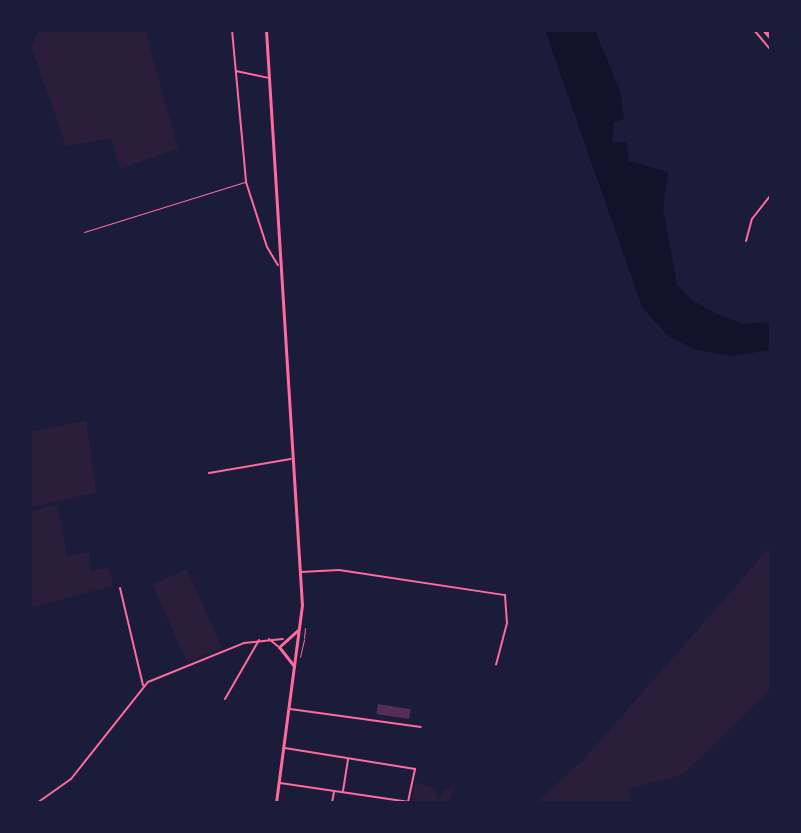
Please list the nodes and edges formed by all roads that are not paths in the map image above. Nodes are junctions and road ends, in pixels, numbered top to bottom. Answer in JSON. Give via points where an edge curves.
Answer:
{"nodes":[{"id":1,"x":232,"y":30,"type":"edge"},
{"id":2,"x":266,"y":30,"type":"edge"},
{"id":3,"x":754,"y":30,"type":"edge"},
{"id":4,"x":764,"y":30,"type":"edge"},
{"id":5,"x":771,"y":38,"type":"edge"},
{"id":6,"x":771,"y":50,"type":"edge"},
{"id":7,"x":236,"y":71,"type":"junction"},
{"id":8,"x":269,"y":78,"type":"junction"},
{"id":9,"x":246,"y":182,"type":"junction"},
{"id":10,"x":771,"y":195,"type":"edge"},
{"id":11,"x":84,"y":232,"type":"dead end"},
{"id":12,"x":746,"y":241,"type":"dead end"},
{"id":13,"x":282,"y":265,"type":"junction"},
{"id":14,"x":294,"y":459,"type":"junction"},
{"id":15,"x":209,"y":473,"type":"dead end"},
{"id":16,"x":301,"y":572,"type":"junction"},
{"id":17,"x":120,"y":588,"type":"dead end"},
{"id":18,"x":300,"y":627,"type":"junction"},
{"id":19,"x":268,"y":638,"type":"junction"},
{"id":20,"x":289,"y":638,"type":"junction"},
{"id":21,"x":259,"y":639,"type":"junction"},
{"id":22,"x":283,"y":639,"type":"junction"},
{"id":23,"x":244,"y":643,"type":"junction"},
{"id":24,"x":298,"y":646,"type":"junction"},
{"id":25,"x":279,"y":647,"type":"junction"},
{"id":26,"x":297,"y":652,"type":"junction"},
{"id":27,"x":248,"y":653,"type":"junction"},
{"id":28,"x":286,"y":657,"type":"junction"},
{"id":29,"x":496,"y":665,"type":"dead end"},
{"id":30,"x":295,"y":668,"type":"junction"},
{"id":31,"x":143,"y":686,"type":"junction"},
{"id":32,"x":225,"y":699,"type":"dead end"},
{"id":33,"x":290,"y":709,"type":"junction"},
{"id":34,"x":421,"y":727,"type":"dead end"},
{"id":35,"x":285,"y":748,"type":"junction"},
{"id":36,"x":348,"y":759,"type":"junction"},
{"id":37,"x":279,"y":783,"type":"junction"},
{"id":38,"x":334,"y":791,"type":"junction"},
{"id":39,"x":343,"y":792,"type":"junction"},
{"id":40,"x":384,"y":798,"type":"junction"},
{"id":41,"x":37,"y":803,"type":"edge"},
{"id":42,"x":276,"y":803,"type":"edge"},
{"id":43,"x":332,"y":803,"type":"edge"},
{"id":44,"x":383,"y":803,"type":"edge"}],
"edges":[{"from":1,"to":7,"type":"street"},
{"from":2,"to":8,"type":"main road"},
{"from":3,"to":6,"type":"street"},
{"from":4,"to":5,"type":"highway"},
{"from":7,"to":8,"type":"street"},
{"from":7,"to":9,"type":"street"},
{"from":8,"to":13,"type":"main road"},
{"from":9,"to":11,"type":"lane"},
{"from":9,"to":13,"type":"street","via":[[271,258]]},
{"from":10,"to":12,"type":"street","via":[[752,219]]},
{"from":13,"to":14,"type":"main road"},
{"from":14,"to":15,"type":"street"},
{"from":14,"to":16,"type":"main road"},
{"from":16,"to":18,"type":"main road"},
{"from":16,"to":29,"type":"street","via":[[339,570],[505,595],[507,623]]},
{"from":17,"to":31,"type":"street"},
{"from":18,"to":20,"type":"main road"},
{"from":18,"to":24,"type":"main road"},
{"from":19,"to":21,"type":"street"},
{"from":19,"to":22,"type":"street"},
{"from":19,"to":25,"type":"street"},
{"from":20,"to":22,"type":"main road"},
{"from":20,"to":24,"type":"main road"},
{"from":21,"to":23,"type":"street"},
{"from":21,"to":27,"type":"street"},
{"from":22,"to":25,"type":"main road"},
{"from":23,"to":27,"type":"street"},
{"from":23,"to":31,"type":"street"},
{"from":24,"to":26,"type":"main road"},
{"from":25,"to":28,"type":"main road"},
{"from":26,"to":28,"type":"main road"},
{"from":26,"to":30,"type":"main road"},
{"from":27,"to":32,"type":"street"},
{"from":28,"to":30,"type":"main road"},
{"from":30,"to":33,"type":"main road"},
{"from":31,"to":41,"type":"street","via":[[71,779]]},
{"from":33,"to":34,"type":"street"},
{"from":33,"to":35,"type":"main road"},
{"from":35,"to":36,"type":"street"},
{"from":35,"to":37,"type":"main road"},
{"from":36,"to":39,"type":"street"},
{"from":36,"to":40,"type":"street","via":[[415,769],[408,802]]},
{"from":37,"to":38,"type":"street"},
{"from":37,"to":42,"type":"main road"},
{"from":38,"to":39,"type":"street"},
{"from":38,"to":43,"type":"street"},
{"from":39,"to":40,"type":"street"},
{"from":40,"to":44,"type":"street"}]}
